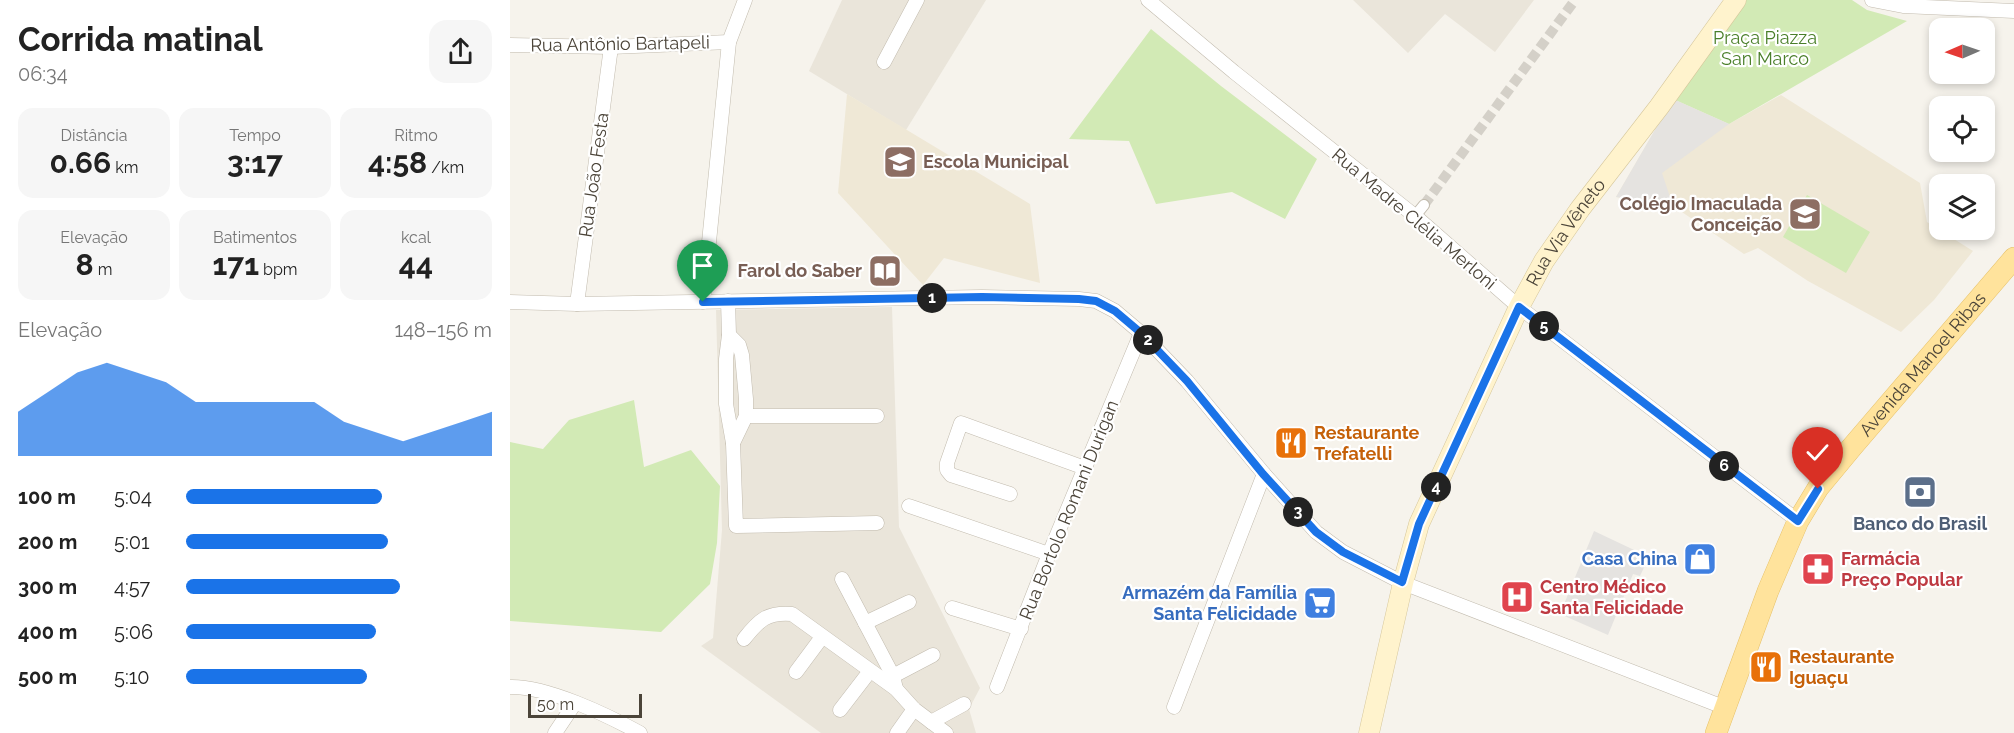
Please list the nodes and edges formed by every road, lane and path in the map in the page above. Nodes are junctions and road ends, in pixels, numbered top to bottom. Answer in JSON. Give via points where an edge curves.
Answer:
{"nodes":[{"id":1,"x":745,"y":0,"type":"edge"},
{"id":2,"x":917,"y":0,"type":"edge"},
{"id":3,"x":1148,"y":0,"type":"edge"},
{"id":4,"x":1736,"y":0,"type":"edge"},
{"id":5,"x":1872,"y":0,"type":"edge"},
{"id":6,"x":2014,"y":11,"type":"edge"},
{"id":7,"x":729,"y":42,"type":"junction"},
{"id":8,"x":510,"y":45,"type":"edge"},
{"id":9,"x":611,"y":47,"type":"junction"},
{"id":10,"x":884,"y":62,"type":"dead end"},
{"id":11,"x":2014,"y":258,"type":"edge"},
{"id":12,"x":728,"y":301,"type":"junction"},
{"id":13,"x":510,"y":302,"type":"edge"},
{"id":14,"x":703,"y":302,"type":"junction"},
{"id":15,"x":577,"y":304,"type":"junction"},
{"id":16,"x":1519,"y":307,"type":"junction"},
{"id":17,"x":1141,"y":333,"type":"junction"},
{"id":18,"x":729,"y":335,"type":"junction"},
{"id":19,"x":746,"y":416,"type":"junction"},
{"id":20,"x":877,"y":416,"type":"dead end"},
{"id":21,"x":733,"y":442,"type":"junction"},
{"id":22,"x":1085,"y":468,"type":"junction"},
{"id":23,"x":1263,"y":474,"type":"junction"},
{"id":24,"x":1010,"y":494,"type":"dead end"},
{"id":25,"x":909,"y":506,"type":"dead end"},
{"id":26,"x":1798,"y":521,"type":"junction"},
{"id":27,"x":877,"y":523,"type":"dead end"},
{"id":28,"x":1049,"y":554,"type":"junction"},
{"id":29,"x":842,"y":579,"type":"dead end"},
{"id":30,"x":1402,"y":582,"type":"junction"},
{"id":31,"x":909,"y":602,"type":"dead end"},
{"id":32,"x":952,"y":608,"type":"dead end"},
{"id":33,"x":865,"y":623,"type":"junction"},
{"id":34,"x":1021,"y":629,"type":"junction"},
{"id":35,"x":822,"y":637,"type":"junction"},
{"id":36,"x":744,"y":639,"type":"dead end"},
{"id":37,"x":933,"y":655,"type":"dead end"},
{"id":38,"x":870,"y":671,"type":"junction"},
{"id":39,"x":796,"y":672,"type":"dead end"},
{"id":40,"x":894,"y":682,"type":"junction"},
{"id":41,"x":510,"y":687,"type":"edge"},
{"id":42,"x":997,"y":687,"type":"dead end"},
{"id":43,"x":575,"y":703,"type":"junction"},
{"id":44,"x":964,"y":704,"type":"dead end"},
{"id":45,"x":1174,"y":707,"type":"dead end"},
{"id":46,"x":1725,"y":708,"type":"junction"},
{"id":47,"x":914,"y":709,"type":"junction"},
{"id":48,"x":840,"y":710,"type":"dead end"},
{"id":49,"x":931,"y":722,"type":"junction"},
{"id":50,"x":555,"y":733,"type":"edge"},
{"id":51,"x":640,"y":733,"type":"edge"},
{"id":52,"x":897,"y":733,"type":"edge"},
{"id":53,"x":946,"y":733,"type":"edge"},
{"id":54,"x":1370,"y":733,"type":"edge"},
{"id":55,"x":1716,"y":733,"type":"edge"}],
"edges":[{"from":1,"to":7,"type":"street"},
{"from":2,"to":10,"type":"street"},
{"from":3,"to":16,"type":"street","name":"Rua Madre Clélia Merloni","via":[[1234,72],[1419,210]]},
{"from":4,"to":16,"type":"main road","name":"Rua Via Vêneto","via":[[1574,217]]},
{"from":5,"to":6,"type":"street","via":[[1903,6]]},
{"from":7,"to":9,"type":"street","name":"Rua Antônio Bartapeli"},
{"from":7,"to":14,"type":"street"},
{"from":8,"to":9,"type":"street","name":"Rua Antônio Bartapeli"},
{"from":9,"to":15,"type":"street","name":"Rua João Festa"},
{"from":11,"to":26,"type":"main road","name":"Avenida Manoel Ribas","via":[[1852,447]]},
{"from":12,"to":14,"type":"street"},
{"from":12,"to":17,"type":"street","via":[[1079,299],[1096,301],[1115,311]]},
{"from":12,"to":18,"type":"street"},
{"from":13,"to":15,"type":"street"},
{"from":14,"to":15,"type":"street"},
{"from":16,"to":26,"type":"street","name":"Rua Madre Clélia Merloni"},
{"from":16,"to":30,"type":"main road","name":"Rua Via Vêneto","via":[[1419,524]]},
{"from":17,"to":22,"type":"street","name":"Rua Bortolo Romani Durigan"},
{"from":17,"to":23,"type":"street","via":[[1187,381]]},
{"from":18,"to":19,"type":"street","via":[[742,355]]},
{"from":18,"to":21,"type":"street","via":[[726,404]]},
{"from":19,"to":20,"type":"street"},
{"from":19,"to":21,"type":"street"},
{"from":21,"to":27,"type":"street","via":[[736,526]]},
{"from":22,"to":24,"type":"street","via":[[962,423],[947,470],[951,475]]},
{"from":22,"to":28,"type":"street","name":"Rua Bortolo Romani Durigan"},
{"from":23,"to":30,"type":"street","via":[[1316,532],[1343,552]]},
{"from":23,"to":45,"type":"street"},
{"from":25,"to":28,"type":"street"},
{"from":26,"to":46,"type":"main road","name":"Avenida Manoel Ribas"},
{"from":28,"to":34,"type":"street","name":"Rua Bortolo Romani Durigan"},
{"from":29,"to":33,"type":"street"},
{"from":30,"to":46,"type":"street"},
{"from":30,"to":54,"type":"main road","name":"Rua Via Vêneto"},
{"from":31,"to":33,"type":"street"},
{"from":32,"to":34,"type":"street"},
{"from":33,"to":40,"type":"street"},
{"from":34,"to":42,"type":"street","name":"Rua Bortolo Romani Durigan"},
{"from":35,"to":36,"type":"street","via":[[792,614],[776,613],[756,623]]},
{"from":35,"to":38,"type":"street"},
{"from":35,"to":39,"type":"street"},
{"from":37,"to":40,"type":"street"},
{"from":38,"to":40,"type":"street"},
{"from":38,"to":48,"type":"street"},
{"from":40,"to":47,"type":"street"},
{"from":41,"to":43,"type":"street"},
{"from":43,"to":50,"type":"street"},
{"from":43,"to":51,"type":"street"},
{"from":44,"to":49,"type":"street"},
{"from":46,"to":55,"type":"main road","name":"Avenida Manoel Ribas"},
{"from":47,"to":49,"type":"street"},
{"from":47,"to":52,"type":"street"},
{"from":49,"to":53,"type":"street"}]}
